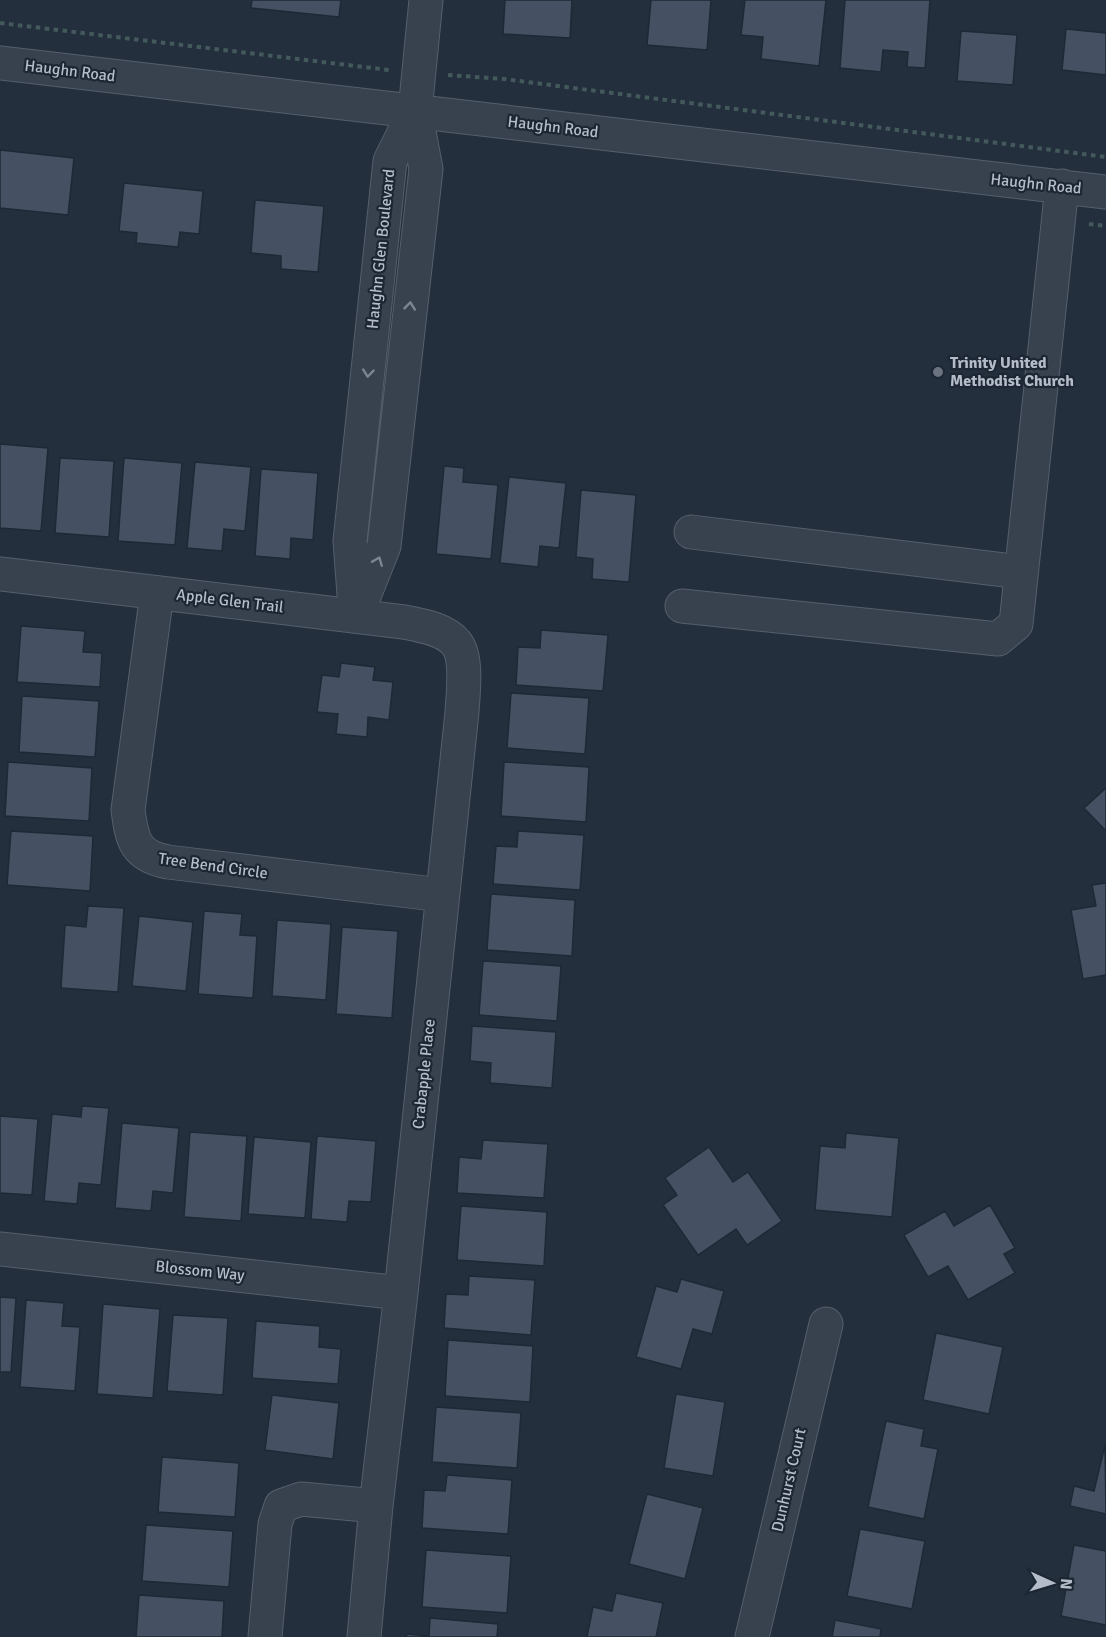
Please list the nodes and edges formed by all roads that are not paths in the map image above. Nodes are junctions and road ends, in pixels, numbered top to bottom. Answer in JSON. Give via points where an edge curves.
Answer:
{"nodes":[{"id":1,"x":426,"y":0,"type":"edge"},
{"id":2,"x":0,"y":63,"type":"edge"},
{"id":3,"x":415,"y":111,"type":"junction"},
{"id":4,"x":1062,"y":186,"type":"junction"},
{"id":5,"x":1106,"y":192,"type":"edge"},
{"id":6,"x":382,"y":238,"type":"junction"},
{"id":7,"x":417,"y":243,"type":"junction"},
{"id":8,"x":371,"y":338,"type":"junction"},
{"id":9,"x":406,"y":342,"type":"junction"},
{"id":10,"x":691,"y":532,"type":"dead end"},
{"id":11,"x":1021,"y":572,"type":"junction"},
{"id":12,"x":0,"y":573,"type":"edge"},
{"id":13,"x":158,"y":593,"type":"junction"},
{"id":14,"x":682,"y":606,"type":"dead end"},
{"id":15,"x":356,"y":616,"type":"junction"},
{"id":16,"x":456,"y":643,"type":"joint"},
{"id":17,"x":442,"y":895,"type":"junction"},
{"id":18,"x":0,"y":1249,"type":"edge"},
{"id":19,"x":401,"y":1293,"type":"junction"},
{"id":20,"x":826,"y":1324,"type":"dead end"},
{"id":21,"x":376,"y":1506,"type":"junction"},
{"id":22,"x":265,"y":1637,"type":"edge"},
{"id":23,"x":364,"y":1637,"type":"edge"},
{"id":24,"x":752,"y":1637,"type":"edge"}],
"edges":[{"from":1,"to":3,"type":"street"},
{"from":2,"to":3,"type":"street","name":"Haughn Road"},
{"from":3,"to":4,"type":"street","name":"Haughn Road"},
{"from":3,"to":6,"type":"street","name":"Haughn Glen Boulevard","via":[[390,161]]},
{"from":3,"to":7,"type":"street","via":[[426,169]]},
{"from":4,"to":5,"type":"street","name":"Haughn Road"},
{"from":4,"to":11,"type":"street"},
{"from":6,"to":7,"type":"street"},
{"from":6,"to":8,"type":"street","name":"Haughn Glen Boulevard"},
{"from":9,"to":7,"type":"street","one_way":true},
{"from":8,"to":9,"type":"street"},
{"from":8,"to":15,"type":"street","name":"Haughn Glen Boulevard","one_way":true,"via":[[350,542]]},
{"from":15,"to":9,"type":"street","one_way":true,"via":[[384,546]]},
{"from":10,"to":11,"type":"street"},
{"from":11,"to":14,"type":"street","via":[[1016,624],[998,639]]},
{"from":12,"to":13,"type":"street","name":"Apple Glen Trail"},
{"from":13,"to":15,"type":"street","name":"Apple Glen Trail"},
{"from":13,"to":17,"type":"street","name":"Tree Bend Circle","via":[[128,810],[131,836],[140,850],[155,860],[168,862]]},
{"from":15,"to":16,"type":"street","name":"Apple Glen Trail","via":[[435,629]]},
{"from":16,"to":17,"type":"street","name":"Crabapple Place","via":[[465,670]]},
{"from":17,"to":19,"type":"street","name":"Crabapple Place"},
{"from":18,"to":19,"type":"street","name":"Blossom Way"},
{"from":19,"to":21,"type":"street","name":"Crabapple Place"},
{"from":20,"to":24,"type":"street","name":"Dunhurst Court"},
{"from":21,"to":22,"type":"street","via":[[301,1499],[281,1506],[275,1524]]},
{"from":21,"to":23,"type":"street","name":"Crabapple Place"}]}
